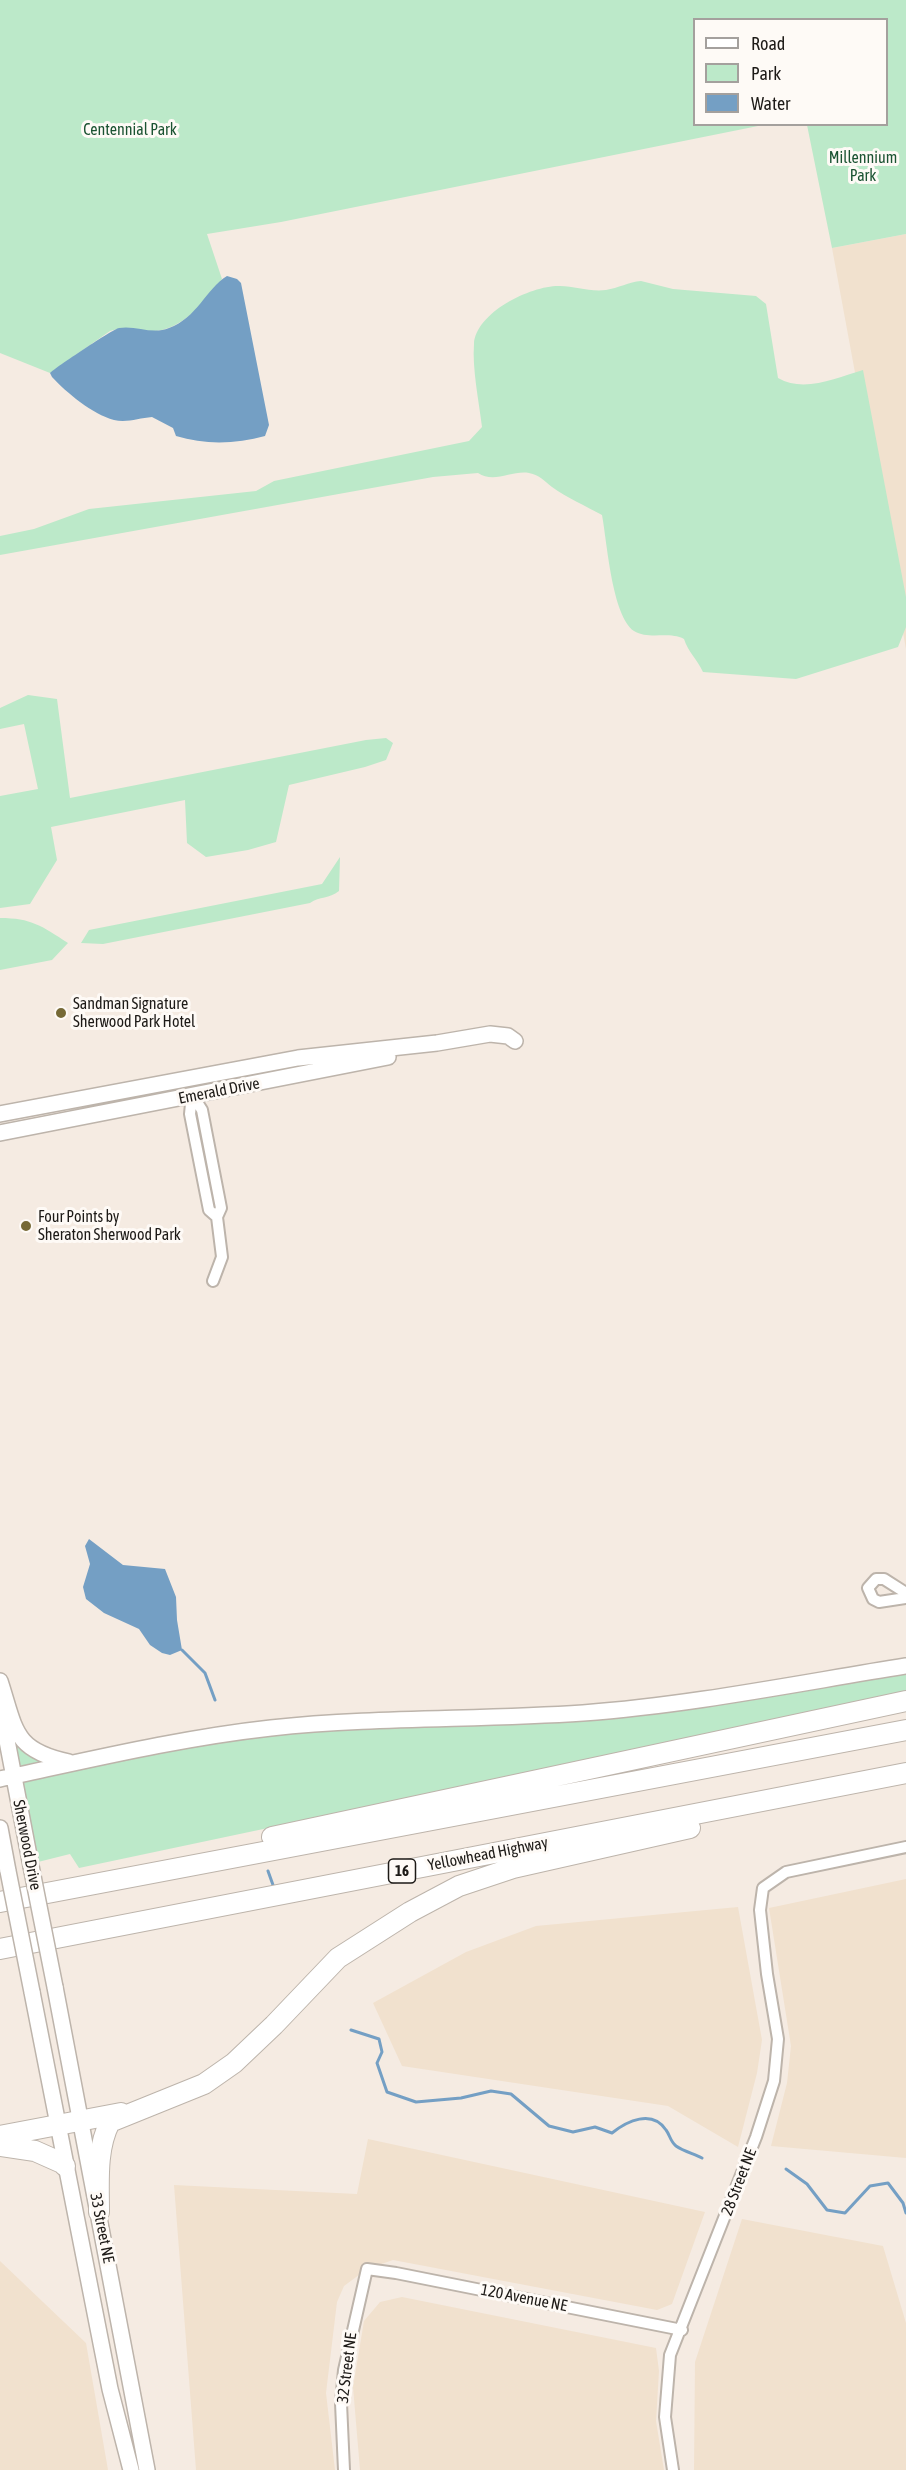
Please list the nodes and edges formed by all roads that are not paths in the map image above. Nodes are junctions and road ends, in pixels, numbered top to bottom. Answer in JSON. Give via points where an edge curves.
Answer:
{"nodes":[{"id":1,"x":515,"y":1041,"type":"dead end"},
{"id":2,"x":437,"y":1043,"type":"junction"},
{"id":3,"x":189,"y":1078,"type":"junction"},
{"id":4,"x":193,"y":1096,"type":"junction"},
{"id":5,"x":2,"y":1114,"type":"edge"},
{"id":6,"x":0,"y":1133,"type":"edge"},
{"id":7,"x":213,"y":1281,"type":"dead end"},
{"id":8,"x":906,"y":1593,"type":"edge"},
{"id":9,"x":906,"y":1599,"type":"edge"},
{"id":10,"x":906,"y":1666,"type":"edge"},
{"id":11,"x":0,"y":1681,"type":"edge"},
{"id":12,"x":906,"y":1701,"type":"edge"},
{"id":13,"x":0,"y":1704,"type":"edge"},
{"id":14,"x":906,"y":1730,"type":"edge"},
{"id":15,"x":75,"y":1763,"type":"junction"},
{"id":16,"x":906,"y":1773,"type":"edge"},
{"id":17,"x":7,"y":1777,"type":"edge"},
{"id":18,"x":804,"y":1793,"type":"junction"},
{"id":19,"x":0,"y":1828,"type":"edge"},
{"id":20,"x":906,"y":1847,"type":"edge"},
{"id":21,"x":236,"y":1857,"type":"junction"},
{"id":22,"x":0,"y":1902,"type":"edge"},
{"id":23,"x":0,"y":1949,"type":"edge"},
{"id":24,"x":55,"y":1987,"type":"joint"},
{"id":25,"x":32,"y":1992,"type":"joint"},
{"id":26,"x":138,"y":2109,"type":"junction"},
{"id":27,"x":79,"y":2122,"type":"junction"},
{"id":28,"x":58,"y":2126,"type":"junction"},
{"id":29,"x":0,"y":2136,"type":"edge"},
{"id":30,"x":0,"y":2146,"type":"edge"},
{"id":31,"x":65,"y":2166,"type":"junction"},
{"id":32,"x":99,"y":2212,"type":"junction"},
{"id":33,"x":366,"y":2269,"type":"joint"},
{"id":34,"x":682,"y":2330,"type":"junction"},
{"id":35,"x":131,"y":2470,"type":"edge"},
{"id":36,"x":147,"y":2470,"type":"edge"},
{"id":37,"x":344,"y":2470,"type":"edge"},
{"id":38,"x":673,"y":2470,"type":"edge"}],
"edges":[{"from":1,"to":2,"type":"main road","name":"Emerald Drive","via":[[490,1034]]},
{"from":2,"to":3,"type":"main road","name":"Emerald Drive","via":[[298,1058]]},
{"from":2,"to":4,"type":"main road","name":"Emerald Drive","via":[[397,1055]]},
{"from":3,"to":4,"type":"street"},
{"from":3,"to":5,"type":"main road","name":"Emerald Drive"},
{"from":4,"to":6,"type":"main road","name":"Emerald Drive"},
{"from":4,"to":7,"type":"street","via":[[202,1110],[221,1208],[217,1217],[222,1257]]},
{"from":8,"to":9,"type":"street","via":[[884,1579],[876,1580],[868,1588],[879,1602]]},
{"from":10,"to":15,"type":"main road","via":[[584,1713],[372,1720],[269,1729]]},
{"from":11,"to":15,"type":"main road","via":[[12,1718],[30,1748],[42,1756]]},
{"from":12,"to":21,"type":"highway","via":[[263,1839]]},
{"from":13,"to":17,"type":"main road","name":"Sherwood Drive"},
{"from":14,"to":21,"type":"highway"},
{"from":15,"to":17,"type":"main road"},
{"from":16,"to":18,"type":"highway","name":"Yellowhead Highway","number":"16"},
{"from":17,"to":24,"type":"main road","name":"Sherwood Drive","bridge":true,"via":[[31,1866]]},
{"from":18,"to":23,"type":"highway","name":"Yellowhead Highway","number":"16"},
{"from":18,"to":26,"type":"highway","via":[[695,1827],[513,1868],[459,1886],[339,1958],[234,2063],[204,2084]]},
{"from":19,"to":25,"type":"main road","name":"Sherwood Drive","bridge":true},
{"from":20,"to":34,"type":"street","name":"28 Street NE","via":[[786,1872],[763,1888],[760,1910],[778,2039],[774,2081]]},
{"from":21,"to":22,"type":"highway"},
{"from":24,"to":27,"type":"main road","name":"33 Street NE"},
{"from":25,"to":28,"type":"main road","name":"33 Street NE"},
{"from":26,"to":27,"type":"highway"},
{"from":26,"to":32,"type":"highway","via":[[110,2122],[104,2134]]},
{"from":27,"to":28,"type":"highway"},
{"from":27,"to":32,"type":"main road","name":"33 Street NE"},
{"from":28,"to":29,"type":"highway"},
{"from":28,"to":31,"type":"main road","name":"33 Street NE"},
{"from":30,"to":31,"type":"highway","via":[[34,2151]]},
{"from":31,"to":35,"type":"main road","name":"33 Street NE","via":[[110,2389]]},
{"from":32,"to":36,"type":"main road","name":"33 Street NE"},
{"from":33,"to":34,"type":"street","name":"120 Avenue NE"},
{"from":33,"to":37,"type":"street","name":"32 Street NE","via":[[344,2370]]},
{"from":34,"to":38,"type":"street","name":"28 Street NE","via":[[670,2355],[664,2417]]}]}
